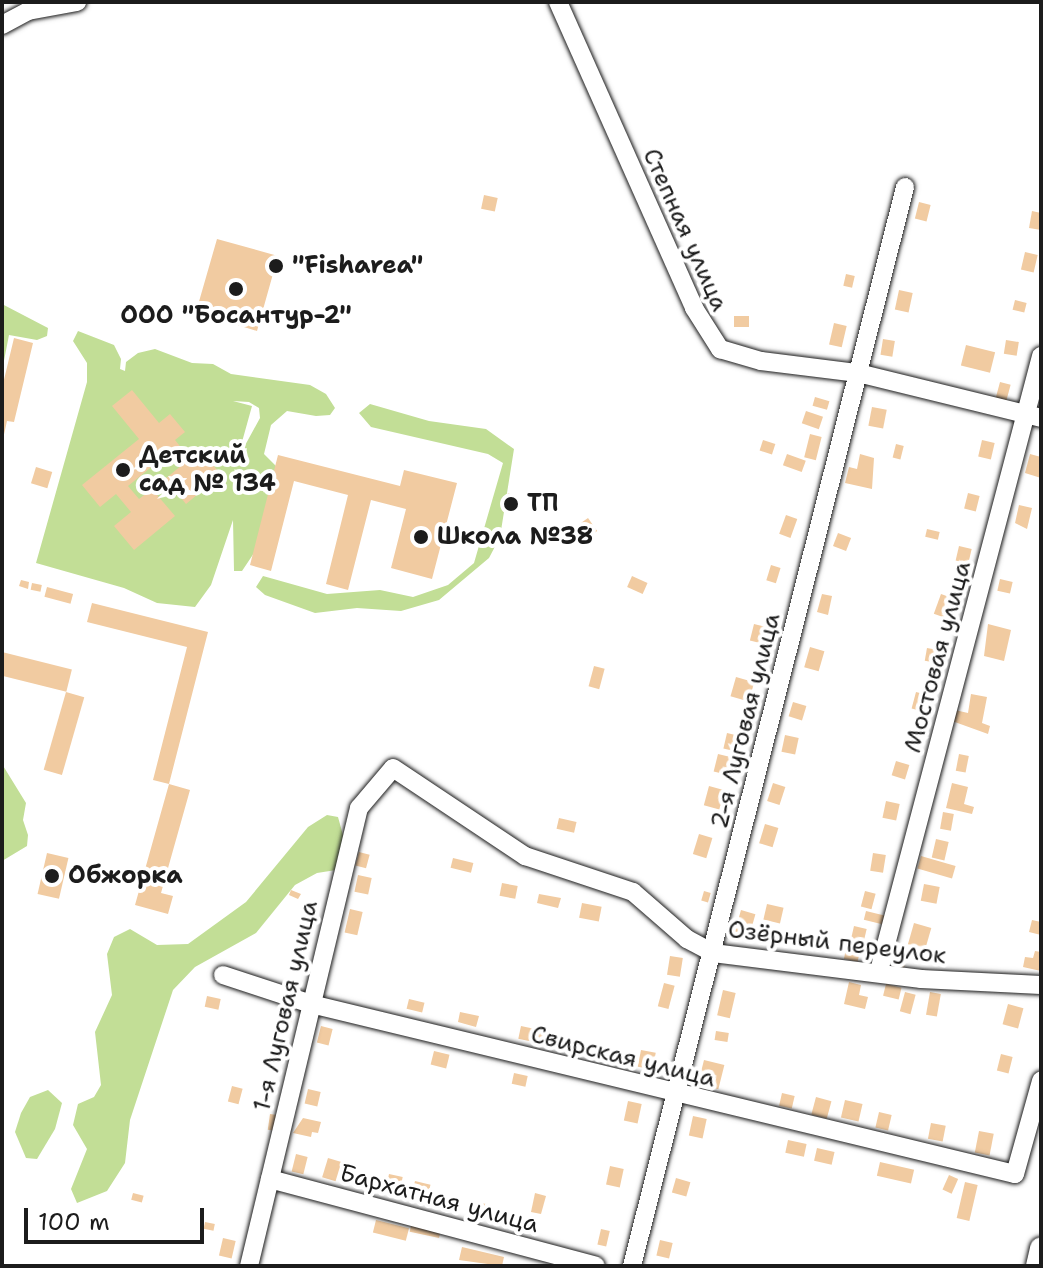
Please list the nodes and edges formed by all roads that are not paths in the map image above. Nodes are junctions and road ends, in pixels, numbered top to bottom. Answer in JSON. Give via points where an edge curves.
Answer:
{"nodes":[{"id":1,"x":77,"y":2,"type":"edge"},
{"id":2,"x":558,"y":2,"type":"edge"},
{"id":3,"x":2,"y":25,"type":"edge"},
{"id":4,"x":905,"y":187,"type":"dead end"},
{"id":5,"x":1041,"y":356,"type":"edge"},
{"id":6,"x":858,"y":373,"type":"junction"},
{"id":7,"x":1034,"y":416,"type":"edge"},
{"id":8,"x":393,"y":768,"type":"joint"},
{"id":9,"x":713,"y":953,"type":"junction"},
{"id":10,"x":879,"y":971,"type":"junction"},
{"id":11,"x":223,"y":975,"type":"dead end"},
{"id":12,"x":1041,"y":985,"type":"edge"},
{"id":13,"x":311,"y":1004,"type":"junction"},
{"id":14,"x":1041,"y":1081,"type":"edge"},
{"id":15,"x":674,"y":1094,"type":"junction"},
{"id":16,"x":270,"y":1179,"type":"junction"},
{"id":17,"x":1041,"y":1248,"type":"edge"},
{"id":18,"x":249,"y":1266,"type":"edge"},
{"id":19,"x":596,"y":1266,"type":"edge"},
{"id":20,"x":632,"y":1266,"type":"edge"},
{"id":21,"x":1037,"y":1266,"type":"edge"}],
"edges":[{"from":1,"to":3,"type":"street","via":[[28,11]]},
{"from":2,"to":6,"type":"street","name":"Степная улица","via":[[705,332],[720,349],[761,361]]},
{"from":4,"to":6,"type":"street","name":"2-я Луговая улица"},
{"from":5,"to":7,"type":"street","name":"Мостовая улица"},
{"from":6,"to":7,"type":"street","name":"Степная улица"},
{"from":6,"to":9,"type":"street","name":"2-я Луговая улица"},
{"from":7,"to":10,"type":"street","name":"Мостовая улица"},
{"from":8,"to":9,"type":"street","name":"Озёрный переулок","via":[[525,856],[633,892],[687,939]]},
{"from":8,"to":13,"type":"street","name":"1-я Луговая улица","via":[[359,808]]},
{"from":9,"to":10,"type":"street","name":"Озёрный переулок"},
{"from":9,"to":15,"type":"street","name":"2-я Луговая улица"},
{"from":10,"to":12,"type":"street","name":"Озёрный переулок","via":[[921,979]]},
{"from":11,"to":13,"type":"street","name":"Свирская улица"},
{"from":13,"to":15,"type":"street","name":"Свирская улица"},
{"from":13,"to":16,"type":"street","name":"1-я Луговая улица"},
{"from":14,"to":15,"type":"street","name":"Свирская улица","via":[[1015,1174]]},
{"from":15,"to":20,"type":"street","name":"2-я Луговая улица"},
{"from":16,"to":18,"type":"street","name":"1-я Луговая улица"},
{"from":16,"to":19,"type":"street","name":"Бархатная улица"},
{"from":17,"to":21,"type":"main road"}]}
